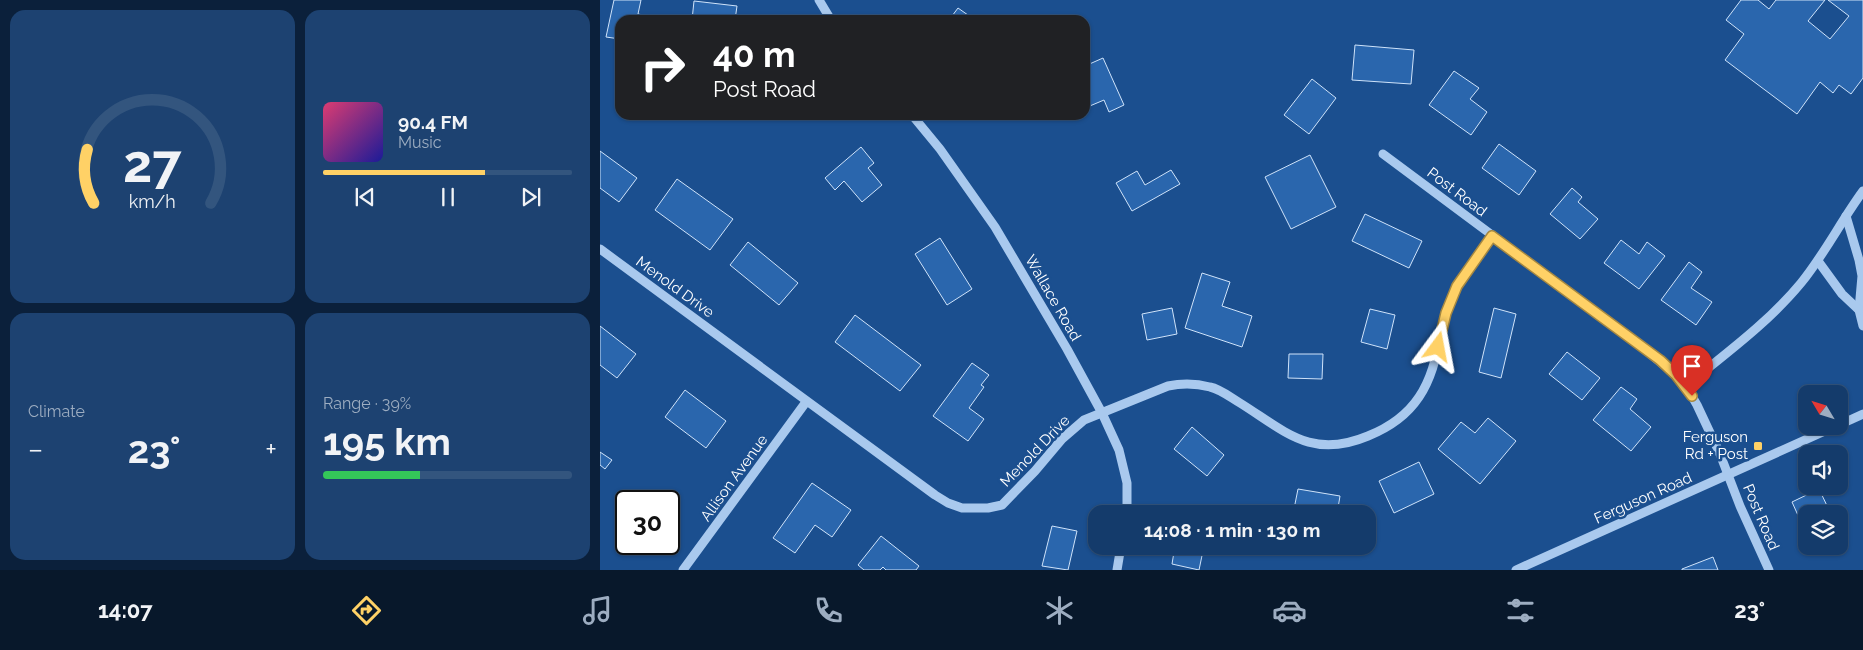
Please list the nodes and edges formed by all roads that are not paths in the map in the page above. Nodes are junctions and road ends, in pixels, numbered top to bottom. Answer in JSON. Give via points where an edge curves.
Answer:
{"nodes":[{"id":1,"x":820,"y":0,"type":"edge"},
{"id":2,"x":828,"y":15,"type":"edge"},
{"id":3,"x":916,"y":120,"type":"edge"},
{"id":4,"x":1383,"y":154,"type":"dead end"},
{"id":5,"x":1863,"y":191,"type":"edge"},
{"id":6,"x":1846,"y":216,"type":"junction"},
{"id":7,"x":1492,"y":236,"type":"junction"},
{"id":8,"x":600,"y":249,"type":"edge"},
{"id":9,"x":1818,"y":261,"type":"junction"},
{"id":10,"x":1859,"y":310,"type":"junction"},
{"id":11,"x":1863,"y":326,"type":"edge"},
{"id":12,"x":1686,"y":386,"type":"junction"},
{"id":13,"x":806,"y":402,"type":"junction"},
{"id":14,"x":1102,"y":413,"type":"junction"},
{"id":15,"x":1863,"y":414,"type":"edge"},
{"id":16,"x":1848,"y":421,"type":"edge"},
{"id":17,"x":1817,"y":435,"type":"edge"},
{"id":18,"x":1728,"y":475,"type":"junction"},
{"id":19,"x":1128,"y":505,"type":"edge"},
{"id":20,"x":1120,"y":555,"type":"edge"},
{"id":21,"x":683,"y":570,"type":"edge"},
{"id":22,"x":1117,"y":570,"type":"edge"},
{"id":23,"x":1516,"y":570,"type":"edge"},
{"id":24,"x":1769,"y":570,"type":"edge"}],
"edges":[{"from":1,"to":2,"type":"street"},
{"from":3,"to":14,"type":"street","name":"Wallace Road","via":[[995,227]]},
{"from":4,"to":7,"type":"street","name":"Post Road"},
{"from":5,"to":6,"type":"street"},
{"from":6,"to":9,"type":"street"},
{"from":6,"to":10,"type":"street","via":[[1860,260]]},
{"from":7,"to":12,"type":"street","name":"Post Road","via":[[1660,360]]},
{"from":7,"to":14,"type":"street","name":"Menold Drive","via":[[1457,286],[1446,313],[1436,360],[1427,383],[1404,414],[1375,433],[1342,444],[1309,442],[1290,436],[1211,387],[1183,383]]},
{"from":8,"to":13,"type":"street","name":"Menold Drive"},
{"from":9,"to":10,"type":"street","via":[[1842,294]]},
{"from":9,"to":12,"type":"street","via":[[1776,310]]},
{"from":10,"to":11,"type":"street"},
{"from":12,"to":18,"type":"street","name":"Post Road","via":[[1698,405]]},
{"from":13,"to":14,"type":"street","name":"Menold Drive","via":[[935,495],[955,505],[973,508],[1002,505],[1073,428]]},
{"from":13,"to":21,"type":"street","name":"Allison Avenue"},
{"from":14,"to":19,"type":"street","name":"Wallace Road","via":[[1119,450],[1127,483]]},
{"from":15,"to":16,"type":"street","name":"Ferguson Road"},
{"from":17,"to":18,"type":"street","name":"Ferguson Road"},
{"from":18,"to":23,"type":"street","name":"Ferguson Road"},
{"from":18,"to":24,"type":"street","name":"Post Road"},
{"from":20,"to":22,"type":"street"}]}
